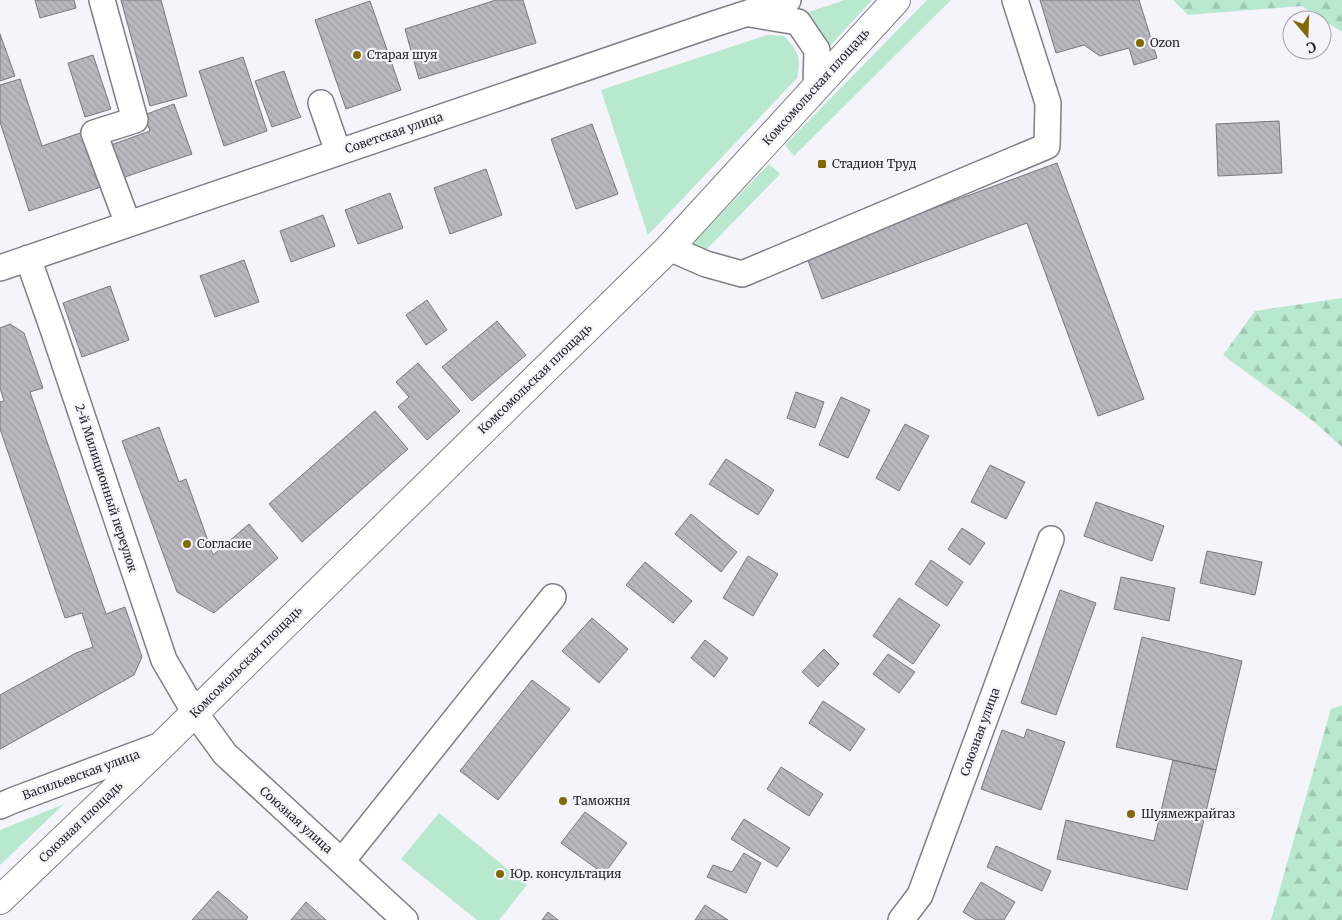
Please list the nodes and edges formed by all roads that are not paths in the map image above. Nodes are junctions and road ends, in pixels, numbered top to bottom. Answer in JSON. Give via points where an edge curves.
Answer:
{"nodes":[{"id":1,"x":102,"y":0,"type":"edge"},
{"id":2,"x":788,"y":0,"type":"edge"},
{"id":3,"x":896,"y":0,"type":"edge"},
{"id":4,"x":1015,"y":0,"type":"edge"},
{"id":5,"x":747,"y":13,"type":"junction"},
{"id":6,"x":816,"y":87,"type":"junction"},
{"id":7,"x":321,"y":103,"type":"dead end"},
{"id":8,"x":338,"y":152,"type":"junction"},
{"id":9,"x":128,"y":224,"type":"junction"},
{"id":10,"x":669,"y":248,"type":"junction"},
{"id":11,"x":28,"y":258,"type":"junction"},
{"id":12,"x":0,"y":268,"type":"edge"},
{"id":13,"x":1051,"y":539,"type":"dead end"},
{"id":14,"x":553,"y":597,"type":"dead end"},
{"id":15,"x":195,"y":713,"type":"junction"},
{"id":16,"x":162,"y":745,"type":"junction"},
{"id":17,"x":0,"y":806,"type":"edge"},
{"id":18,"x":342,"y":862,"type":"junction"},
{"id":19,"x":0,"y":900,"type":"edge"},
{"id":20,"x":405,"y":920,"type":"edge"},
{"id":21,"x":901,"y":920,"type":"edge"}],
"edges":[{"from":1,"to":9,"type":"street","via":[[135,120],[94,133]]},
{"from":2,"to":5,"type":"street","name":"Советская улица"},
{"from":3,"to":6,"type":"main road","name":"Комсомольская площадь"},
{"from":4,"to":10,"type":"street","via":[[1048,103],[1047,146],[742,274],[706,264]]},
{"from":5,"to":6,"type":"street","via":[[798,22],[818,50]]},
{"from":5,"to":8,"type":"street","name":"Советская улица"},
{"from":6,"to":10,"type":"main road","name":"Комсомольская площадь"},
{"from":7,"to":8,"type":"street"},
{"from":8,"to":9,"type":"street","name":"Советская улица"},
{"from":9,"to":11,"type":"street","name":"Советская улица"},
{"from":10,"to":15,"type":"main road","name":"Комсомольская площадь"},
{"from":11,"to":12,"type":"street","name":"Советская улица"},
{"from":11,"to":15,"type":"street","name":"2-й Милиционный переулок","via":[[164,660]]},
{"from":13,"to":21,"type":"street","name":"Союзная улица","via":[[920,895]]},
{"from":14,"to":18,"type":"street"},
{"from":15,"to":16,"type":"main road","name":"Комсомольская площадь"},
{"from":15,"to":18,"type":"street","name":"Союзная улица","via":[[225,754]]},
{"from":16,"to":17,"type":"street","name":"Васильевская улица"},
{"from":16,"to":19,"type":"main road","name":"Союзная площадь"},
{"from":18,"to":20,"type":"street","name":"Союзная улица"}]}
